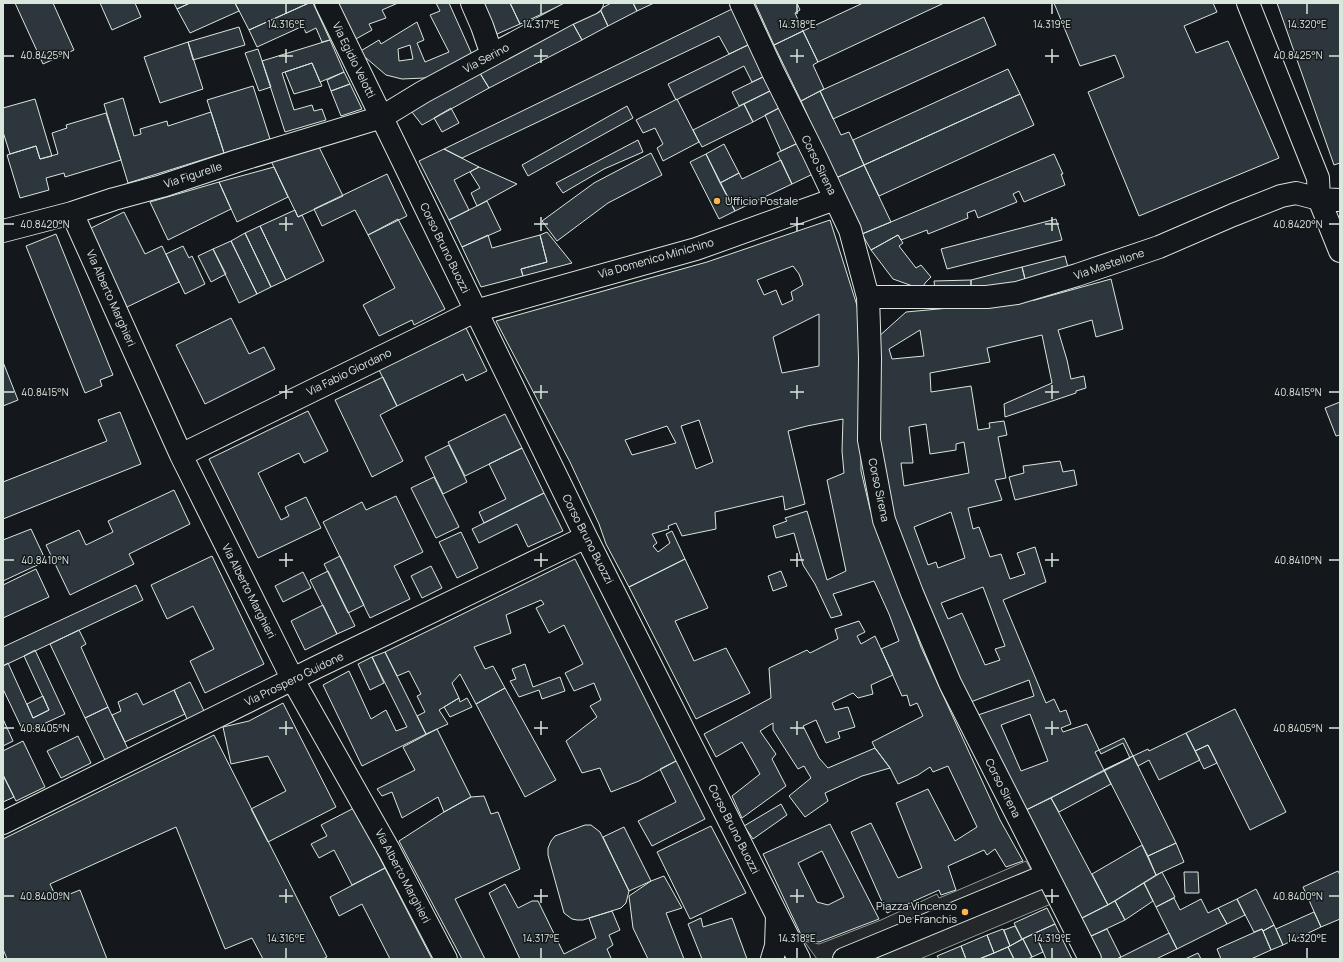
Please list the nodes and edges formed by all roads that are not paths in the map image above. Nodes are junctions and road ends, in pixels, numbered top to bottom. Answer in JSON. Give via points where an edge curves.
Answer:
{"nodes":[{"id":1,"x":326,"y":3,"type":"edge"},
{"id":2,"x":472,"y":3,"type":"edge"},
{"id":3,"x":592,"y":3,"type":"edge"},
{"id":4,"x":741,"y":3,"type":"edge"},
{"id":5,"x":1248,"y":3,"type":"edge"},
{"id":6,"x":492,"y":55,"type":"junction"},
{"id":7,"x":382,"y":117,"type":"junction"},
{"id":8,"x":835,"y":199,"type":"junction"},
{"id":9,"x":1329,"y":200,"type":"edge"},
{"id":10,"x":72,"y":213,"type":"junction"},
{"id":11,"x":3,"y":231,"type":"edge"},
{"id":12,"x":1340,"y":251,"type":"edge"},
{"id":13,"x":868,"y":297,"type":"junction"},
{"id":14,"x":475,"y":311,"type":"junction"},
{"id":15,"x":181,"y":455,"type":"junction"},
{"id":16,"x":586,"y":537,"type":"junction"},
{"id":17,"x":293,"y":680,"type":"junction"},
{"id":18,"x":3,"y":823,"type":"edge"},
{"id":19,"x":1047,"y":875,"type":"junction"},
{"id":20,"x":777,"y":915,"type":"junction"},
{"id":21,"x":446,"y":959,"type":"edge"},
{"id":22,"x":772,"y":959,"type":"edge"},
{"id":23,"x":798,"y":959,"type":"edge"},
{"id":24,"x":844,"y":959,"type":"edge"},
{"id":25,"x":1090,"y":959,"type":"edge"}],
"edges":[{"from":1,"to":7,"type":"street","name":"Via Egidio Velotti"},
{"from":2,"to":6,"type":"street"},
{"from":3,"to":6,"type":"street","name":"Via Serino"},
{"from":4,"to":8,"type":"street","name":"Corso Sirena"},
{"from":5,"to":9,"type":"street"},
{"from":6,"to":7,"type":"street","name":"Via Serino","via":[[422,92]]},
{"from":7,"to":10,"type":"street","name":"Via Figurelle"},
{"from":7,"to":14,"type":"street","name":"Corso Bruno Buozzi"},
{"from":8,"to":13,"type":"street","name":"Corso Sirena","via":[[850,230]]},
{"from":8,"to":14,"type":"street","name":"Via Domenico Minichino","via":[[696,249]]},
{"from":9,"to":12,"type":"street"},
{"from":9,"to":13,"type":"street","name":"Via Mastellone","via":[[1296,193],[1281,196],[1159,247],[1077,276],[1017,293],[986,297]]},
{"from":10,"to":11,"type":"street","name":"Via Figurelle"},
{"from":10,"to":15,"type":"street","name":"Via Alberto Marghieri"},
{"from":13,"to":19,"type":"street","name":"Corso Sirena","via":[[869,440],[884,520],[950,683]]},
{"from":14,"to":15,"type":"street","name":"Via Fabio Giordano"},
{"from":14,"to":16,"type":"street","name":"Corso Bruno Buozzi"},
{"from":15,"to":17,"type":"street","name":"Via Alberto Marghieri"},
{"from":16,"to":17,"type":"street","name":"Via Prospero Guidone"},
{"from":16,"to":20,"type":"street","name":"Corso Bruno Buozzi"},
{"from":17,"to":18,"type":"street","name":"Via Prospero Guidone"},
{"from":17,"to":21,"type":"street","name":"Via Alberto Marghieri","via":[[390,852]]},
{"from":19,"to":24,"type":"street"},
{"from":19,"to":25,"type":"street","name":"Corso Sirena"},
{"from":20,"to":22,"type":"street","via":[[776,946]]},
{"from":20,"to":23,"type":"street","name":"Corso Bruno Buozzi"}]}
